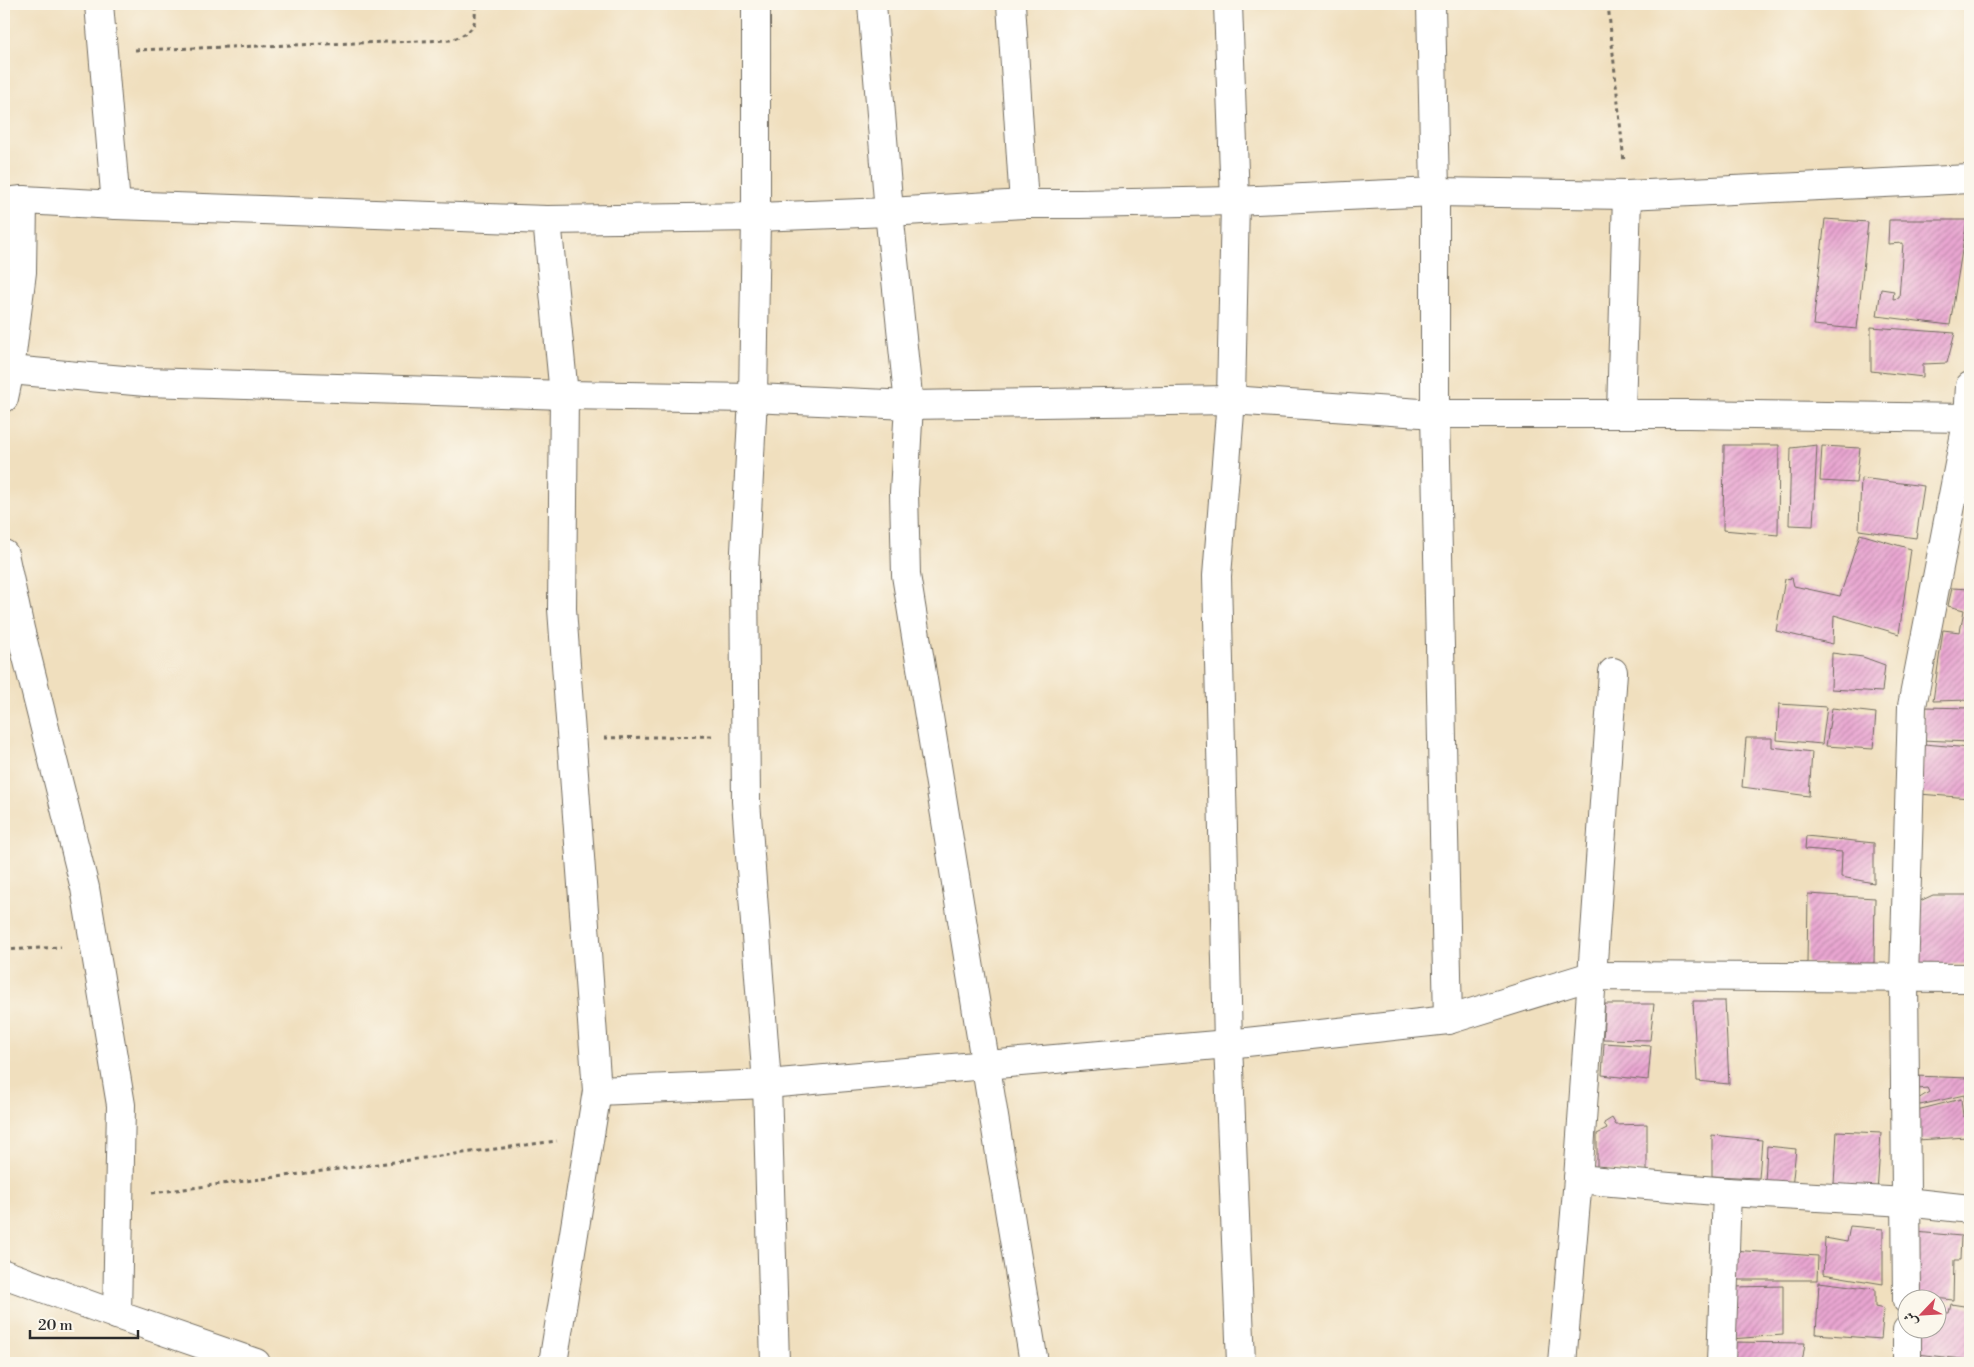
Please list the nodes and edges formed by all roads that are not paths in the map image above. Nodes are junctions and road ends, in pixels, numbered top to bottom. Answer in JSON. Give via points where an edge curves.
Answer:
{"nodes":[{"id":1,"x":99,"y":4,"type":"edge"},
{"id":2,"x":756,"y":4,"type":"edge"},
{"id":3,"x":872,"y":4,"type":"edge"},
{"id":4,"x":1011,"y":4,"type":"edge"},
{"id":5,"x":1228,"y":4,"type":"edge"},
{"id":6,"x":1431,"y":4,"type":"edge"},
{"id":7,"x":1970,"y":179,"type":"edge"},
{"id":8,"x":1435,"y":192,"type":"junction"},
{"id":9,"x":1627,"y":195,"type":"junction"},
{"id":10,"x":14,"y":201,"type":"edge"},
{"id":11,"x":1235,"y":201,"type":"junction"},
{"id":12,"x":1024,"y":204,"type":"junction"},
{"id":13,"x":116,"y":206,"type":"junction"},
{"id":14,"x":889,"y":212,"type":"junction"},
{"id":15,"x":756,"y":217,"type":"junction"},
{"id":16,"x":547,"y":220,"type":"junction"},
{"id":17,"x":10,"y":370,"type":"junction"},
{"id":18,"x":1970,"y":386,"type":"edge"},
{"id":19,"x":564,"y":395,"type":"junction"},
{"id":20,"x":4,"y":398,"type":"edge"},
{"id":21,"x":753,"y":398,"type":"junction"},
{"id":22,"x":1231,"y":400,"type":"junction"},
{"id":23,"x":909,"y":405,"type":"junction"},
{"id":24,"x":1435,"y":414,"type":"junction"},
{"id":25,"x":1621,"y":414,"type":"junction"},
{"id":26,"x":1969,"y":418,"type":"edge"},
{"id":27,"x":4,"y":554,"type":"edge"},
{"id":28,"x":12,"y":633,"type":"edge"},
{"id":29,"x":1613,"y":672,"type":"dead end"},
{"id":30,"x":1591,"y":976,"type":"junction"},
{"id":31,"x":1904,"y":978,"type":"junction"},
{"id":32,"x":1970,"y":978,"type":"edge"},
{"id":33,"x":1448,"y":1020,"type":"junction"},
{"id":34,"x":1228,"y":1044,"type":"junction"},
{"id":35,"x":986,"y":1065,"type":"junction"},
{"id":36,"x":767,"y":1084,"type":"junction"},
{"id":37,"x":597,"y":1091,"type":"junction"},
{"id":38,"x":1578,"y":1179,"type":"junction"},
{"id":39,"x":1728,"y":1192,"type":"junction"},
{"id":40,"x":1906,"y":1202,"type":"junction"},
{"id":41,"x":1970,"y":1209,"type":"edge"},
{"id":42,"x":4,"y":1274,"type":"edge"},
{"id":43,"x":1906,"y":1290,"type":"edge"},
{"id":44,"x":117,"y":1315,"type":"junction"},
{"id":45,"x":1906,"y":1340,"type":"edge"},
{"id":46,"x":256,"y":1363,"type":"edge"},
{"id":47,"x":554,"y":1363,"type":"edge"},
{"id":48,"x":775,"y":1363,"type":"edge"},
{"id":49,"x":1034,"y":1363,"type":"edge"},
{"id":50,"x":1241,"y":1363,"type":"edge"},
{"id":51,"x":1562,"y":1363,"type":"edge"},
{"id":52,"x":1721,"y":1363,"type":"edge"},
{"id":53,"x":1906,"y":1363,"type":"edge"}],
"edges":[{"from":1,"to":13,"type":"street"},
{"from":2,"to":15,"type":"street"},
{"from":3,"to":14,"type":"street"},
{"from":4,"to":12,"type":"street"},
{"from":5,"to":11,"type":"street"},
{"from":6,"to":8,"type":"street"},
{"from":7,"to":9,"type":"street"},
{"from":8,"to":9,"type":"street"},
{"from":8,"to":11,"type":"street"},
{"from":8,"to":24,"type":"street"},
{"from":9,"to":25,"type":"street"},
{"from":10,"to":13,"type":"street"},
{"from":10,"to":17,"type":"street","via":[[22,272]]},
{"from":11,"to":12,"type":"street"},
{"from":11,"to":22,"type":"street"},
{"from":12,"to":14,"type":"street"},
{"from":13,"to":16,"type":"street"},
{"from":14,"to":15,"type":"street"},
{"from":14,"to":23,"type":"street"},
{"from":15,"to":16,"type":"street"},
{"from":15,"to":21,"type":"street"},
{"from":16,"to":19,"type":"street"},
{"from":17,"to":19,"type":"street","via":[[146,382]]},
{"from":17,"to":20,"type":"street"},
{"from":18,"to":26,"type":"street"},
{"from":19,"to":21,"type":"street"},
{"from":19,"to":37,"type":"street","via":[[562,609]]},
{"from":21,"to":23,"type":"street"},
{"from":21,"to":36,"type":"street","via":[[744,571],[746,801]]},
{"from":22,"to":23,"type":"street"},
{"from":22,"to":24,"type":"street"},
{"from":22,"to":34,"type":"street","via":[[1217,576]]},
{"from":23,"to":35,"type":"street","via":[[904,492],[906,575]]},
{"from":24,"to":25,"type":"street"},
{"from":24,"to":33,"type":"street"},
{"from":25,"to":26,"type":"street"},
{"from":26,"to":31,"type":"street","via":[[1912,706]]},
{"from":27,"to":28,"type":"street"},
{"from":28,"to":44,"type":"street","via":[[85,888],[121,1105]]},
{"from":29,"to":30,"type":"street"},
{"from":30,"to":31,"type":"street"},
{"from":30,"to":33,"type":"street"},
{"from":30,"to":38,"type":"street"},
{"from":31,"to":32,"type":"street"},
{"from":31,"to":40,"type":"street"},
{"from":33,"to":34,"type":"street"},
{"from":34,"to":35,"type":"street"},
{"from":34,"to":50,"type":"street"},
{"from":35,"to":36,"type":"street"},
{"from":35,"to":49,"type":"street"},
{"from":36,"to":37,"type":"street"},
{"from":36,"to":48,"type":"street"},
{"from":37,"to":47,"type":"street"},
{"from":38,"to":39,"type":"street"},
{"from":38,"to":51,"type":"street"},
{"from":39,"to":40,"type":"street"},
{"from":39,"to":52,"type":"street"},
{"from":40,"to":41,"type":"street"},
{"from":40,"to":43,"type":"street"},
{"from":42,"to":44,"type":"street"},
{"from":44,"to":46,"type":"street"},
{"from":45,"to":53,"type":"street"}]}
